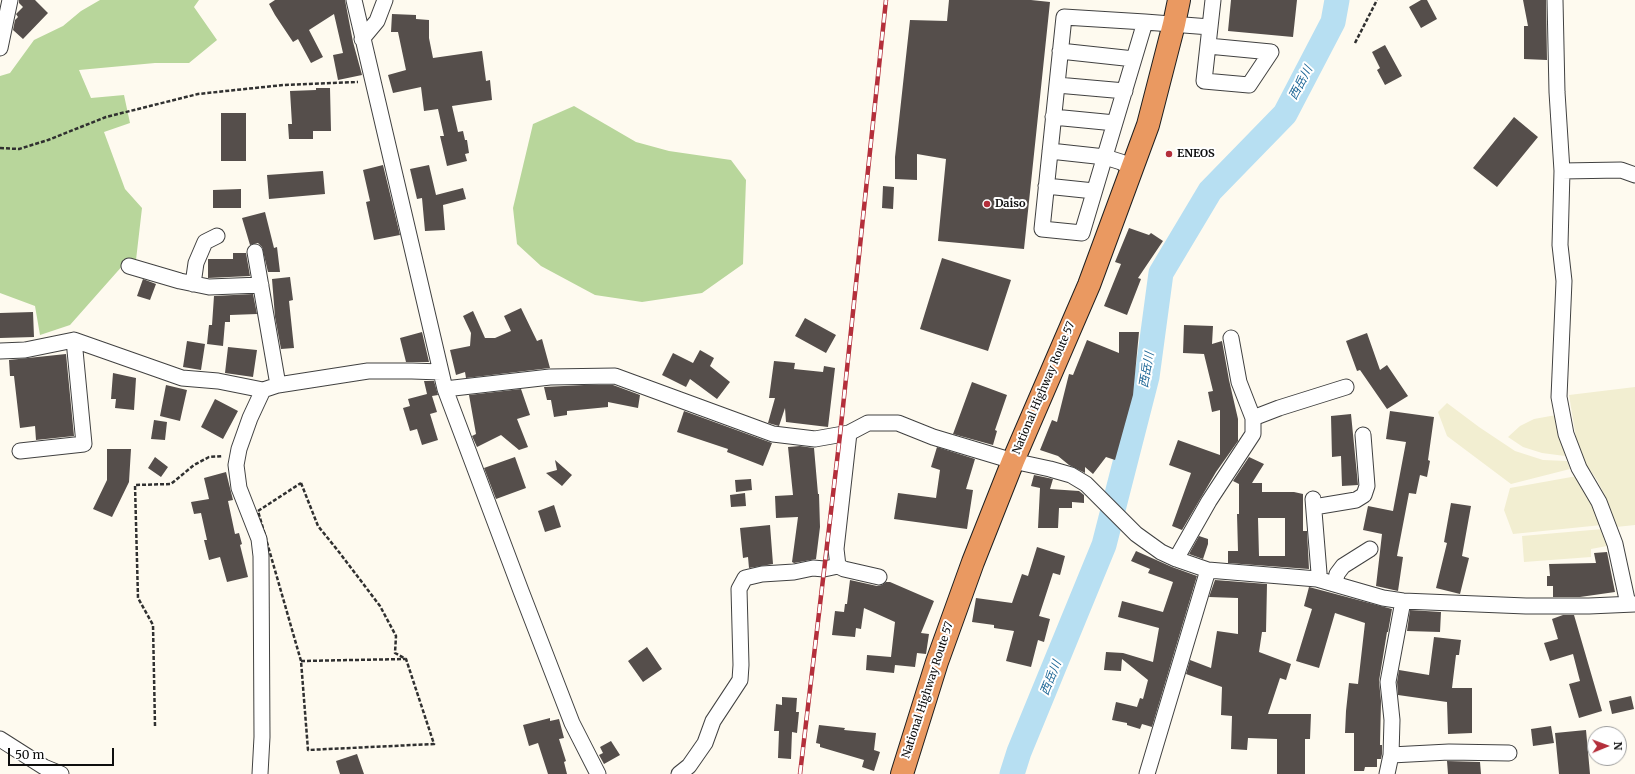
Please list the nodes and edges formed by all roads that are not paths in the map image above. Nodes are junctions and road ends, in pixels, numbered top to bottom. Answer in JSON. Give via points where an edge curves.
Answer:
{"nodes":[{"id":1,"x":10,"y":0,"type":"edge"},
{"id":2,"x":354,"y":0,"type":"edge"},
{"id":3,"x":385,"y":0,"type":"edge"},
{"id":4,"x":1179,"y":0,"type":"edge"},
{"id":5,"x":1213,"y":0,"type":"edge"},
{"id":6,"x":1555,"y":0,"type":"edge"},
{"id":7,"x":1145,"y":22,"type":"junction"},
{"id":8,"x":1174,"y":24,"type":"junction"},
{"id":9,"x":1210,"y":27,"type":"junction"},
{"id":10,"x":362,"y":39,"type":"junction"},
{"id":11,"x":1208,"y":46,"type":"dead end"},
{"id":12,"x":0,"y":48,"type":"edge"},
{"id":13,"x":1060,"y":51,"type":"junction"},
{"id":14,"x":1134,"y":59,"type":"junction"},
{"id":15,"x":1057,"y":85,"type":"junction"},
{"id":16,"x":1125,"y":91,"type":"junction"},
{"id":17,"x":1054,"y":117,"type":"junction"},
{"id":18,"x":1115,"y":123,"type":"junction"},
{"id":19,"x":1050,"y":151,"type":"junction"},
{"id":20,"x":1105,"y":157,"type":"junction"},
{"id":21,"x":1132,"y":169,"type":"junction"},
{"id":22,"x":1562,"y":171,"type":"junction"},
{"id":23,"x":1635,"y":176,"type":"edge"},
{"id":24,"x":1046,"y":186,"type":"junction"},
{"id":25,"x":1094,"y":191,"type":"junction"},
{"id":26,"x":217,"y":236,"type":"dead end"},
{"id":27,"x":255,"y":252,"type":"dead end"},
{"id":28,"x":129,"y":266,"type":"dead end"},
{"id":29,"x":193,"y":284,"type":"junction"},
{"id":30,"x":261,"y":285,"type":"junction"},
{"id":31,"x":1231,"y":338,"type":"dead end"},
{"id":32,"x":74,"y":340,"type":"junction"},
{"id":33,"x":0,"y":352,"type":"edge"},
{"id":34,"x":441,"y":372,"type":"junction"},
{"id":35,"x":278,"y":384,"type":"junction"},
{"id":36,"x":1346,"y":387,"type":"dead end"},
{"id":37,"x":445,"y":389,"type":"junction"},
{"id":38,"x":263,"y":390,"type":"junction"},
{"id":39,"x":1253,"y":418,"type":"junction"},
{"id":40,"x":848,"y":432,"type":"junction"},
{"id":41,"x":1363,"y":435,"type":"dead end"},
{"id":42,"x":20,"y":451,"type":"dead end"},
{"id":43,"x":1012,"y":460,"type":"junction"},
{"id":44,"x":1370,"y":549,"type":"dead end"},
{"id":45,"x":1176,"y":559,"type":"junction"},
{"id":46,"x":838,"y":566,"type":"junction"},
{"id":47,"x":1208,"y":570,"type":"junction"},
{"id":48,"x":879,"y":577,"type":"dead end"},
{"id":49,"x":1316,"y":579,"type":"junction"},
{"id":50,"x":1335,"y":584,"type":"junction"},
{"id":51,"x":1403,"y":601,"type":"junction"},
{"id":52,"x":1632,"y":604,"type":"edge"},
{"id":53,"x":0,"y":739,"type":"edge"},
{"id":54,"x":1509,"y":752,"type":"dead end"},
{"id":55,"x":1391,"y":755,"type":"junction"},
{"id":56,"x":61,"y":774,"type":"edge"},
{"id":57,"x":260,"y":774,"type":"edge"},
{"id":58,"x":598,"y":774,"type":"edge"},
{"id":59,"x":679,"y":774,"type":"edge"},
{"id":60,"x":902,"y":774,"type":"edge"},
{"id":61,"x":1147,"y":774,"type":"edge"},
{"id":62,"x":1387,"y":774,"type":"edge"}],
"edges":[{"from":1,"to":12,"type":"street"},
{"from":2,"to":10,"type":"street"},
{"from":3,"to":10,"type":"street","via":[[377,21]]},
{"from":4,"to":8,"type":"highway","name":"National Highway Route 57"},
{"from":5,"to":9,"type":"street"},
{"from":6,"to":22,"type":"street"},
{"from":7,"to":8,"type":"street"},
{"from":7,"to":13,"type":"street","via":[[1064,18]]},
{"from":7,"to":14,"type":"street"},
{"from":8,"to":9,"type":"street"},
{"from":8,"to":21,"type":"highway","name":"National Highway Route 57","via":[[1148,125]]},
{"from":9,"to":11,"type":"street"},
{"from":10,"to":34,"type":"street"},
{"from":13,"to":14,"type":"street"},
{"from":13,"to":15,"type":"street"},
{"from":14,"to":16,"type":"street"},
{"from":15,"to":16,"type":"street"},
{"from":15,"to":17,"type":"street"},
{"from":16,"to":18,"type":"street"},
{"from":17,"to":18,"type":"street"},
{"from":17,"to":19,"type":"street"},
{"from":18,"to":20,"type":"street"},
{"from":19,"to":20,"type":"street"},
{"from":19,"to":24,"type":"street"},
{"from":20,"to":21,"type":"street"},
{"from":20,"to":25,"type":"street"},
{"from":21,"to":43,"type":"highway","name":"National Highway Route 57","via":[[1089,285]]},
{"from":22,"to":23,"type":"street","via":[[1621,170]]},
{"from":22,"to":52,"type":"street","via":[[1560,245],[1564,281],[1559,397],[1566,434],[1579,468],[1600,502]]},
{"from":24,"to":25,"type":"street"},
{"from":24,"to":25,"type":"street","via":[[1042,229],[1082,233]]},
{"from":26,"to":29,"type":"street","via":[[206,242],[202,249],[196,263]]},
{"from":27,"to":30,"type":"street"},
{"from":28,"to":29,"type":"street"},
{"from":29,"to":30,"type":"street","via":[[209,287]]},
{"from":30,"to":35,"type":"street"},
{"from":31,"to":39,"type":"street","via":[[1239,382]]},
{"from":32,"to":33,"type":"street","via":[[25,350]]},
{"from":32,"to":38,"type":"street","via":[[182,378],[218,381]]},
{"from":32,"to":42,"type":"street","via":[[84,444]]},
{"from":34,"to":35,"type":"street","via":[[368,371]]},
{"from":34,"to":37,"type":"street"},
{"from":35,"to":38,"type":"street"},
{"from":36,"to":39,"type":"street"},
{"from":37,"to":40,"type":"street","via":[[550,377],[615,376],[772,434],[815,439]]},
{"from":37,"to":58,"type":"street","via":[[572,723]]},
{"from":38,"to":57,"type":"street","via":[[250,418],[236,465],[239,488],[259,539],[261,556]]},
{"from":39,"to":45,"type":"street","via":[[1253,434],[1209,501]]},
{"from":40,"to":43,"type":"street","via":[[868,423],[898,423],[933,437]]},
{"from":40,"to":46,"type":"street","via":[[836,549]]},
{"from":41,"to":49,"type":"street","via":[[1366,486],[1364,495],[1356,500],[1313,503],[1319,573]]},
{"from":43,"to":45,"type":"street","via":[[1071,475],[1086,484],[1136,534],[1161,552]]},
{"from":43,"to":60,"type":"highway","name":"National Highway Route 57","via":[[972,562]]},
{"from":44,"to":50,"type":"street","via":[[1343,566],[1337,574]]},
{"from":45,"to":47,"type":"street"},
{"from":46,"to":48,"type":"street","via":[[844,570]]},
{"from":46,"to":59,"type":"street","via":[[745,578],[739,589],[740,680],[713,721],[705,743],[689,766]]},
{"from":47,"to":49,"type":"street"},
{"from":47,"to":61,"type":"street"},
{"from":49,"to":50,"type":"street"},
{"from":50,"to":51,"type":"street"},
{"from":51,"to":52,"type":"street","via":[[1526,606]]},
{"from":51,"to":55,"type":"street","via":[[1388,682],[1392,720]]},
{"from":53,"to":56,"type":"street","via":[[44,767]]},
{"from":54,"to":55,"type":"street"},
{"from":55,"to":62,"type":"street"}]}
